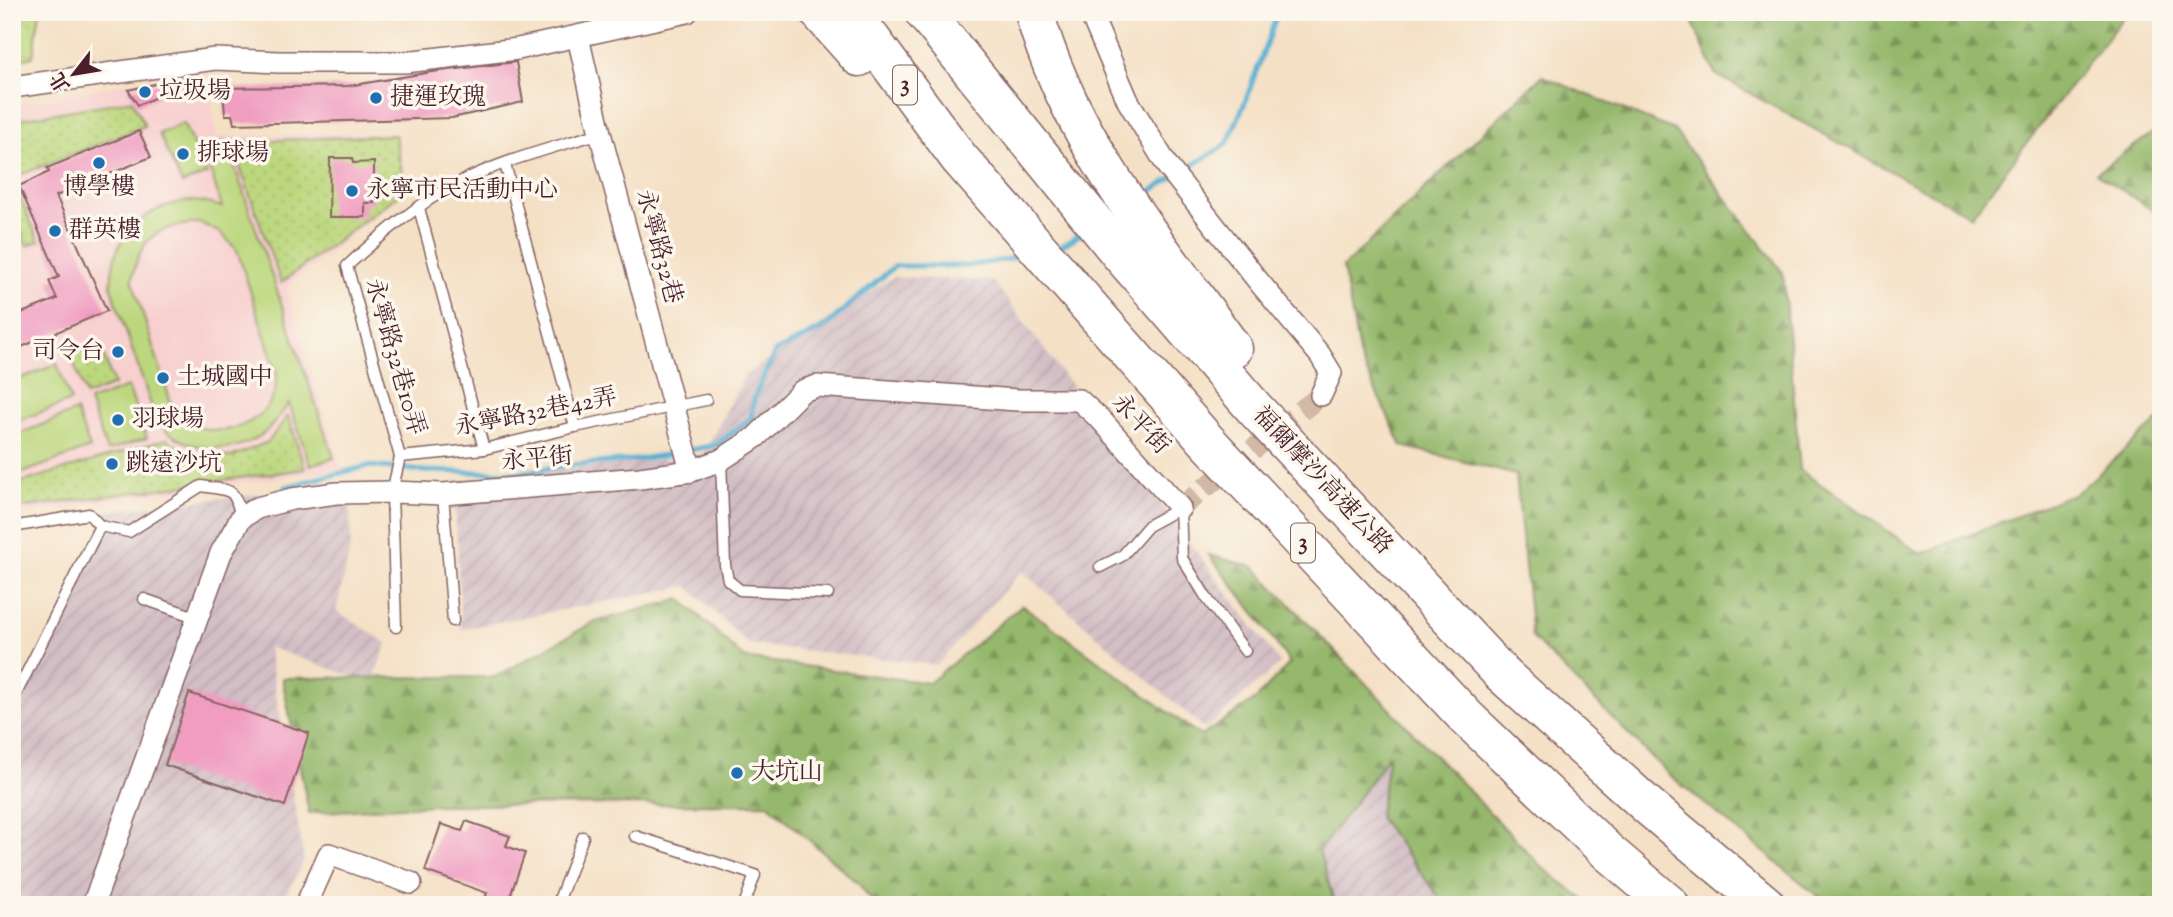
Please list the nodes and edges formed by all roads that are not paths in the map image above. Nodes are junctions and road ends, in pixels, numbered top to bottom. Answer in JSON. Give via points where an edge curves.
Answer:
{"nodes":[{"id":1,"x":687,"y":12,"type":"edge"},
{"id":2,"x":819,"y":12,"type":"edge"},
{"id":3,"x":851,"y":12,"type":"edge"},
{"id":4,"x":924,"y":12,"type":"edge"},
{"id":5,"x":1034,"y":12,"type":"edge"},
{"id":6,"x":1090,"y":12,"type":"edge"},
{"id":7,"x":578,"y":37,"type":"junction"},
{"id":8,"x":12,"y":87,"type":"edge"},
{"id":9,"x":600,"y":133,"type":"junction"},
{"id":10,"x":959,"y":158,"type":"junction"},
{"id":11,"x":505,"y":163,"type":"junction"},
{"id":12,"x":419,"y":208,"type":"junction"},
{"id":13,"x":1112,"y":215,"type":"junction"},
{"id":14,"x":1321,"y":396,"type":"tunnel mouth"},
{"id":15,"x":706,"y":400,"type":"dead end"},
{"id":16,"x":674,"y":407,"type":"junction"},
{"id":17,"x":575,"y":427,"type":"junction"},
{"id":18,"x":484,"y":449,"type":"junction"},
{"id":19,"x":400,"y":457,"type":"junction"},
{"id":20,"x":721,"y":460,"type":"junction"},
{"id":21,"x":691,"y":471,"type":"junction"},
{"id":22,"x":392,"y":492,"type":"junction"},
{"id":23,"x":443,"y":494,"type":"junction"},
{"id":24,"x":1180,"y":508,"type":"junction"},
{"id":25,"x":241,"y":518,"type":"junction"},
{"id":26,"x":100,"y":526,"type":"junction"},
{"id":27,"x":12,"y":527,"type":"edge"},
{"id":28,"x":1100,"y":567,"type":"dead end"},
{"id":29,"x":828,"y":594,"type":"dead end"},
{"id":30,"x":144,"y":599,"type":"dead end"},
{"id":31,"x":198,"y":618,"type":"junction"},
{"id":32,"x":453,"y":621,"type":"dead end"},
{"id":33,"x":396,"y":627,"type":"dead end"},
{"id":34,"x":1245,"y":651,"type":"dead end"},
{"id":35,"x":12,"y":702,"type":"edge"},
{"id":36,"x":635,"y":836,"type":"dead end"},
{"id":37,"x":583,"y":837,"type":"dead end"},
{"id":38,"x":411,"y":883,"type":"dead end"},
{"id":39,"x":93,"y":905,"type":"edge"},
{"id":40,"x":306,"y":905,"type":"edge"},
{"id":41,"x":557,"y":905,"type":"edge"},
{"id":42,"x":744,"y":905,"type":"edge"},
{"id":43,"x":1670,"y":905,"type":"edge"},
{"id":44,"x":1766,"y":905,"type":"edge"}],
"edges":[{"from":1,"to":7,"type":"street"},
{"from":2,"to":10,"type":"highway","via":[[894,97]]},
{"from":3,"to":10,"type":"highway","number":"3"},
{"from":4,"to":13,"type":"highway"},
{"from":5,"to":13,"type":"highway"},
{"from":6,"to":14,"type":"street","via":[[1128,101],[1168,167],[1331,373]]},
{"from":7,"to":8,"type":"street","via":[[405,62],[215,60]]},
{"from":7,"to":9,"type":"street","name":"永寧路32巷"},
{"from":9,"to":11,"type":"lane","name":"永寧路32巷10弄"},
{"from":9,"to":16,"type":"street","name":"永寧路32巷"},
{"from":10,"to":43,"type":"highway","number":"3","via":[[1207,442],[1466,717]]},
{"from":11,"to":12,"type":"lane","name":"永寧路32巷10弄","via":[[457,183]]},
{"from":11,"to":17,"type":"lane"},
{"from":12,"to":18,"type":"lane"},
{"from":12,"to":19,"type":"lane","name":"永寧路32巷10弄","via":[[346,266]]},
{"from":13,"to":44,"type":"highway","via":[[1502,674]]},
{"from":15,"to":16,"type":"lane","name":"永寧路32巷42弄"},
{"from":16,"to":17,"type":"lane","name":"永寧路32巷42弄"},
{"from":16,"to":21,"type":"street","name":"永寧路32巷"},
{"from":17,"to":18,"type":"lane","name":"永寧路32巷42弄"},
{"from":18,"to":19,"type":"lane","name":"永寧路32巷42弄"},
{"from":19,"to":22,"type":"lane"},
{"from":20,"to":21,"type":"street","name":"永平街"},
{"from":20,"to":24,"type":"street","name":"永平街","via":[[755,437],[802,391],[817,386],[1079,400]]},
{"from":20,"to":29,"type":"lane","via":[[728,580],[740,590]]},
{"from":21,"to":23,"type":"street","name":"永平街"},
{"from":22,"to":23,"type":"street","name":"永平街"},
{"from":22,"to":25,"type":"street","name":"永平街","via":[[292,499],[257,508]]},
{"from":22,"to":33,"type":"lane"},
{"from":23,"to":32,"type":"lane"},
{"from":24,"to":28,"type":"lane","via":[[1149,525],[1122,556]]},
{"from":24,"to":34,"type":"lane","via":[[1182,558]]},
{"from":25,"to":26,"type":"lane","via":[[236,496],[229,490],[201,486],[129,532]]},
{"from":25,"to":31,"type":"street","via":[[221,553]]},
{"from":26,"to":27,"type":"lane","via":[[89,514]]},
{"from":26,"to":35,"type":"lane"},
{"from":30,"to":31,"type":"lane"},
{"from":31,"to":39,"type":"street"},
{"from":36,"to":42,"type":"lane","via":[[755,875]]},
{"from":37,"to":41,"type":"lane"},
{"from":38,"to":40,"type":"street","via":[[329,854]]}]}
